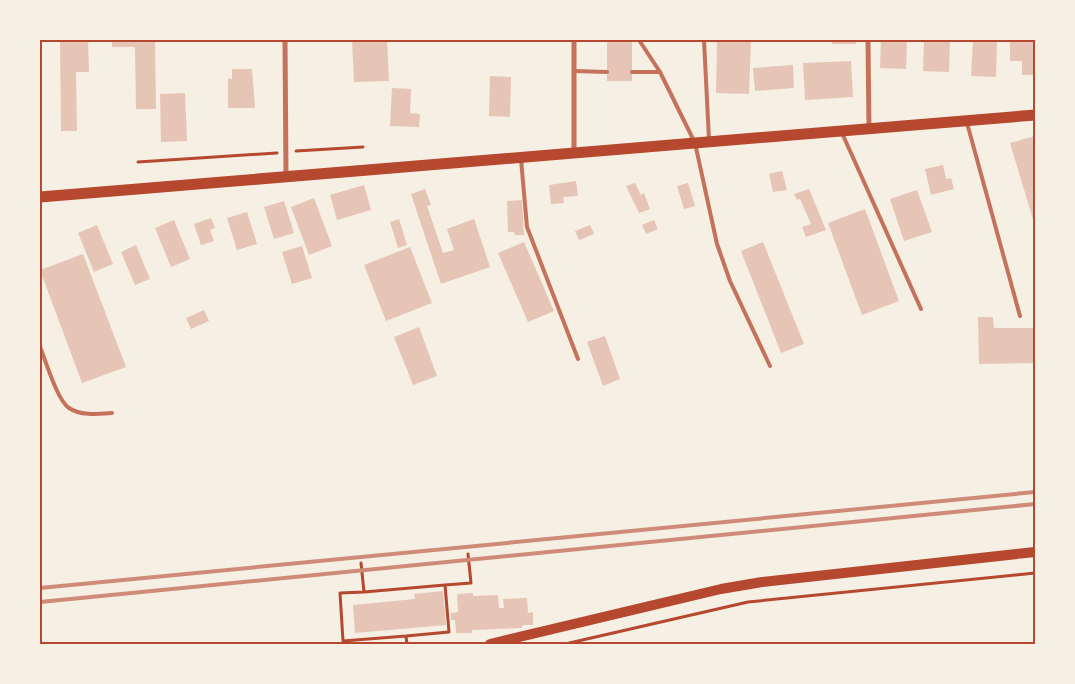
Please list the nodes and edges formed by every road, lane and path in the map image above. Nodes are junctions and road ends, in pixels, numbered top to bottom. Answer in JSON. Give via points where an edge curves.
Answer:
{"nodes":[{"id":1,"x":285,"y":40,"type":"edge"},
{"id":2,"x":574,"y":40,"type":"edge"},
{"id":3,"x":638,"y":40,"type":"edge"},
{"id":4,"x":704,"y":40,"type":"edge"},
{"id":5,"x":868,"y":40,"type":"edge"},
{"id":6,"x":574,"y":71,"type":"junction"},
{"id":7,"x":607,"y":72,"type":"dead end"},
{"id":8,"x":632,"y":72,"type":"dead end"},
{"id":9,"x":660,"y":72,"type":"junction"},
{"id":10,"x":1035,"y":115,"type":"edge"},
{"id":11,"x":966,"y":121,"type":"junction"},
{"id":12,"x":869,"y":129,"type":"junction"},
{"id":13,"x":841,"y":130,"type":"junction"},
{"id":14,"x":709,"y":142,"type":"junction"},
{"id":15,"x":695,"y":143,"type":"junction"},
{"id":16,"x":363,"y":147,"type":"dead end"},
{"id":17,"x":286,"y":152,"type":"junction"},
{"id":18,"x":574,"y":155,"type":"junction"},
{"id":19,"x":521,"y":159,"type":"junction"},
{"id":20,"x":138,"y":162,"type":"dead end"},
{"id":21,"x":286,"y":178,"type":"junction"},
{"id":22,"x":40,"y":197,"type":"edge"},
{"id":23,"x":921,"y":309,"type":"dead end"},
{"id":24,"x":1020,"y":316,"type":"dead end"},
{"id":25,"x":40,"y":347,"type":"edge"},
{"id":26,"x":578,"y":359,"type":"dead end"},
{"id":27,"x":770,"y":366,"type":"dead end"},
{"id":28,"x":112,"y":413,"type":"dead end"},
{"id":29,"x":1035,"y":552,"type":"edge"},
{"id":30,"x":468,"y":554,"type":"dead end"},
{"id":31,"x":361,"y":563,"type":"dead end"},
{"id":32,"x":1035,"y":573,"type":"edge"},
{"id":33,"x":445,"y":585,"type":"junction"},
{"id":34,"x":364,"y":592,"type":"junction"},
{"id":35,"x":406,"y":636,"type":"junction"},
{"id":36,"x":406,"y":644,"type":"edge"},
{"id":37,"x":490,"y":644,"type":"edge"},
{"id":38,"x":565,"y":644,"type":"edge"}],
"edges":[{"from":1,"to":17,"type":"street"},
{"from":2,"to":6,"type":"street"},
{"from":3,"to":9,"type":"lane"},
{"from":4,"to":14,"type":"lane"},
{"from":5,"to":12,"type":"street"},
{"from":6,"to":7,"type":"lane"},
{"from":6,"to":18,"type":"street"},
{"from":8,"to":9,"type":"lane"},
{"from":9,"to":15,"type":"lane"},
{"from":10,"to":11,"type":"main road"},
{"from":11,"to":12,"type":"main road"},
{"from":11,"to":24,"type":"lane"},
{"from":12,"to":13,"type":"main road"},
{"from":13,"to":14,"type":"main road"},
{"from":13,"to":23,"type":"lane"},
{"from":14,"to":15,"type":"main road"},
{"from":15,"to":18,"type":"main road"},
{"from":15,"to":27,"type":"lane","via":[[717,244]]},
{"from":16,"to":17,"type":"path"},
{"from":17,"to":20,"type":"path"},
{"from":17,"to":21,"type":"street"},
{"from":18,"to":19,"type":"main road"},
{"from":19,"to":21,"type":"main road"},
{"from":19,"to":26,"type":"lane","via":[[527,227]]},
{"from":21,"to":22,"type":"main road"},
{"from":25,"to":28,"type":"lane","via":[[68,407],[88,414]]},
{"from":29,"to":37,"type":"main road","via":[[722,589]]},
{"from":30,"to":33,"type":"path","via":[[471,583]]},
{"from":31,"to":34,"type":"path"},
{"from":32,"to":38,"type":"path","via":[[748,602]]},
{"from":33,"to":34,"type":"path"},
{"from":33,"to":35,"type":"path","via":[[449,632]]},
{"from":34,"to":35,"type":"path","via":[[340,593],[343,641]]},
{"from":35,"to":36,"type":"path"}]}
